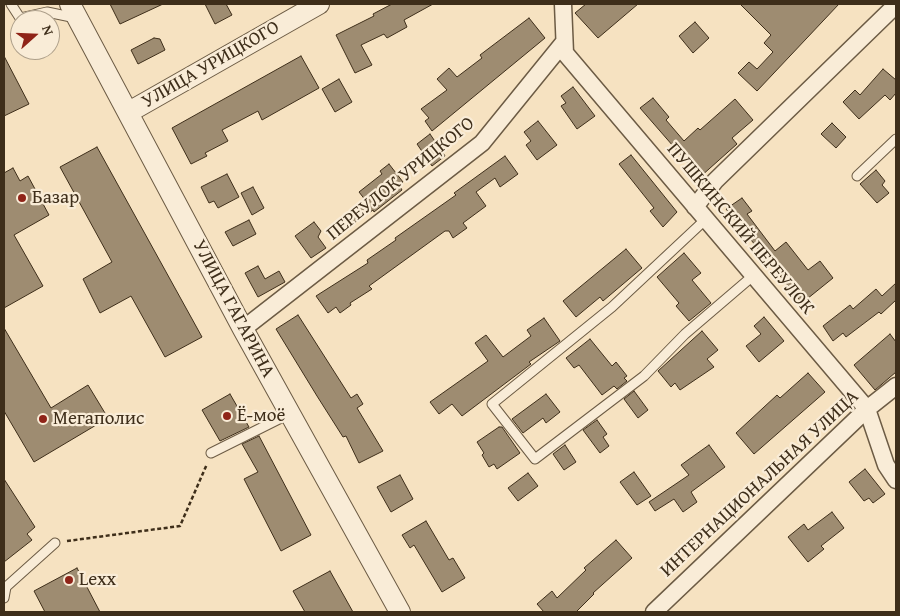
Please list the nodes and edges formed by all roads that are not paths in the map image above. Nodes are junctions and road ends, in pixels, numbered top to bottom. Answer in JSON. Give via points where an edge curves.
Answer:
{"nodes":[{"id":1,"x":11,"y":4,"type":"edge"},
{"id":2,"x":319,"y":4,"type":"edge"},
{"id":3,"x":563,"y":4,"type":"edge"},
{"id":4,"x":896,"y":5,"type":"edge"},
{"id":5,"x":74,"y":11,"type":"edge"},
{"id":6,"x":564,"y":42,"type":"junction"},
{"id":7,"x":128,"y":112,"type":"junction"},
{"id":8,"x":896,"y":139,"type":"edge"},
{"id":9,"x":857,"y":176,"type":"dead end"},
{"id":10,"x":701,"y":213,"type":"junction"},
{"id":11,"x":754,"y":275,"type":"junction"},
{"id":12,"x":243,"y":329,"type":"junction"},
{"id":13,"x":896,"y":386,"type":"edge"},
{"id":14,"x":867,"y":409,"type":"junction"},
{"id":15,"x":290,"y":414,"type":"junction"},
{"id":16,"x":211,"y":454,"type":"road end"},
{"id":17,"x":896,"y":480,"type":"edge"},
{"id":18,"x":55,"y":543,"type":"road end"},
{"id":19,"x":4,"y":598,"type":"edge"},
{"id":20,"x":400,"y":612,"type":"edge"},
{"id":21,"x":654,"y":612,"type":"edge"}],
"edges":[{"from":1,"to":5,"type":"lane","via":[[20,18]]},
{"from":2,"to":7,"type":"street","name":"УЛИЦА УРИЦКОГО"},
{"from":3,"to":6,"type":"street","name":"ПУШКИНСКИЙ ПЕРЕУЛОК"},
{"from":4,"to":10,"type":"street","via":[[715,181]]},
{"from":5,"to":7,"type":"street","name":"УЛИЦА ГАГАРИНА"},
{"from":6,"to":10,"type":"street","name":"ПУШКИНСКИЙ ПЕРЕУЛОК","via":[[565,53]]},
{"from":6,"to":12,"type":"street","name":"ПЕРЕУЛОК УРИЦКОГО","via":[[482,143]]},
{"from":7,"to":12,"type":"street","name":"УЛИЦА ГАГАРИНА"},
{"from":8,"to":9,"type":"lane"},
{"from":10,"to":11,"type":"street","name":"ПУШКИНСКИЙ ПЕРЕУЛОК"},
{"from":10,"to":11,"type":"lane","via":[[612,307],[492,404],[535,459],[644,376],[685,334]]},
{"from":11,"to":14,"type":"street","name":"ПУШКИНСКИЙ ПЕРЕУЛОК"},
{"from":12,"to":15,"type":"street","name":"УЛИЦА ГАГАРИНА"},
{"from":13,"to":14,"type":"street","name":"ИНТЕРНАЦИОНАЛЬНАЯ УЛИЦА"},
{"from":14,"to":17,"type":"street","name":"ПУШКИНСКИЙ ПЕРЕУЛОК","via":[[886,465]]},
{"from":14,"to":21,"type":"street","name":"ИНТЕРНАЦИОНАЛЬНАЯ УЛИЦА"},
{"from":15,"to":16,"type":"lane"},
{"from":15,"to":20,"type":"street","name":"УЛИЦА ГАГАРИНА"},
{"from":18,"to":19,"type":"lane","via":[[6,587]]}]}
